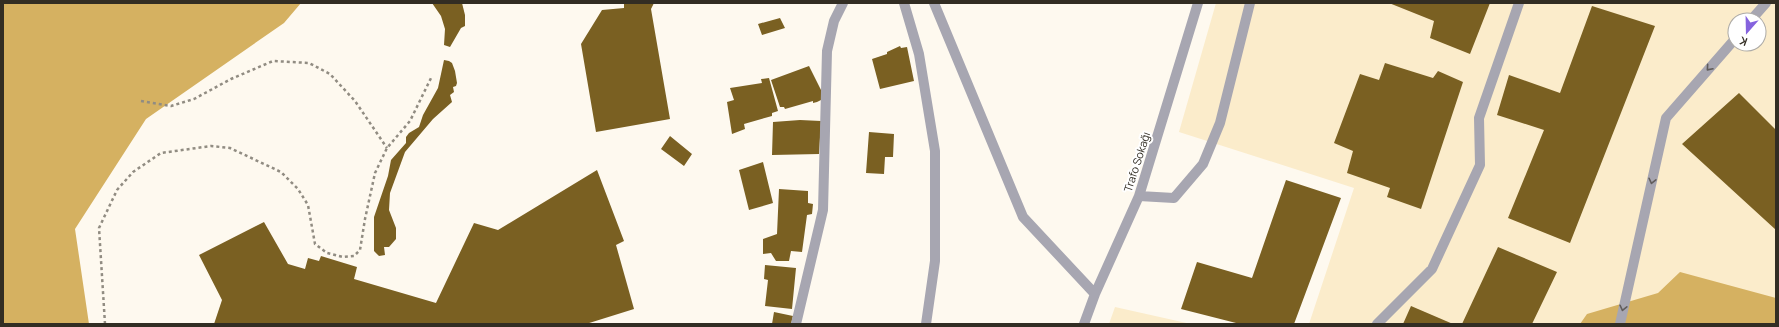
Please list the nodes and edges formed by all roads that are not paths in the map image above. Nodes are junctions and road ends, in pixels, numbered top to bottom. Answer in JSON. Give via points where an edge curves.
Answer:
{"nodes":[{"id":1,"x":843,"y":3,"type":"edge"},
{"id":2,"x":904,"y":3,"type":"edge"},
{"id":3,"x":934,"y":3,"type":"edge"},
{"id":4,"x":1198,"y":3,"type":"edge"},
{"id":5,"x":1250,"y":3,"type":"edge"},
{"id":6,"x":1519,"y":3,"type":"edge"},
{"id":7,"x":1766,"y":3,"type":"edge"},
{"id":8,"x":1759,"y":12,"type":"edge"},
{"id":9,"x":1727,"y":48,"type":"edge"},
{"id":10,"x":1139,"y":196,"type":"junction"},
{"id":11,"x":1095,"y":294,"type":"junction"},
{"id":12,"x":796,"y":324,"type":"edge"},
{"id":13,"x":926,"y":324,"type":"edge"},
{"id":14,"x":1084,"y":324,"type":"edge"},
{"id":15,"x":1377,"y":324,"type":"edge"},
{"id":16,"x":1620,"y":324,"type":"edge"}],
"edges":[{"from":1,"to":12,"type":"street","via":[[834,21],[827,51],[823,210]]},
{"from":2,"to":13,"type":"street","via":[[919,54],[935,152],[934,260]]},
{"from":3,"to":11,"type":"street","via":[[1023,217]]},
{"from":4,"to":10,"type":"street","name":"Trafo Sokağı"},
{"from":5,"to":10,"type":"street","via":[[1220,123],[1203,164],[1174,198]]},
{"from":6,"to":15,"type":"street","via":[[1479,118],[1480,165],[1432,269]]},
{"from":7,"to":8,"type":"street"},
{"from":9,"to":16,"type":"street","one_way":true,"via":[[1666,118]]},
{"from":10,"to":11,"type":"street","name":"Trafo Sokağı"},
{"from":11,"to":14,"type":"street","name":"Trafo Sokağı"}]}
